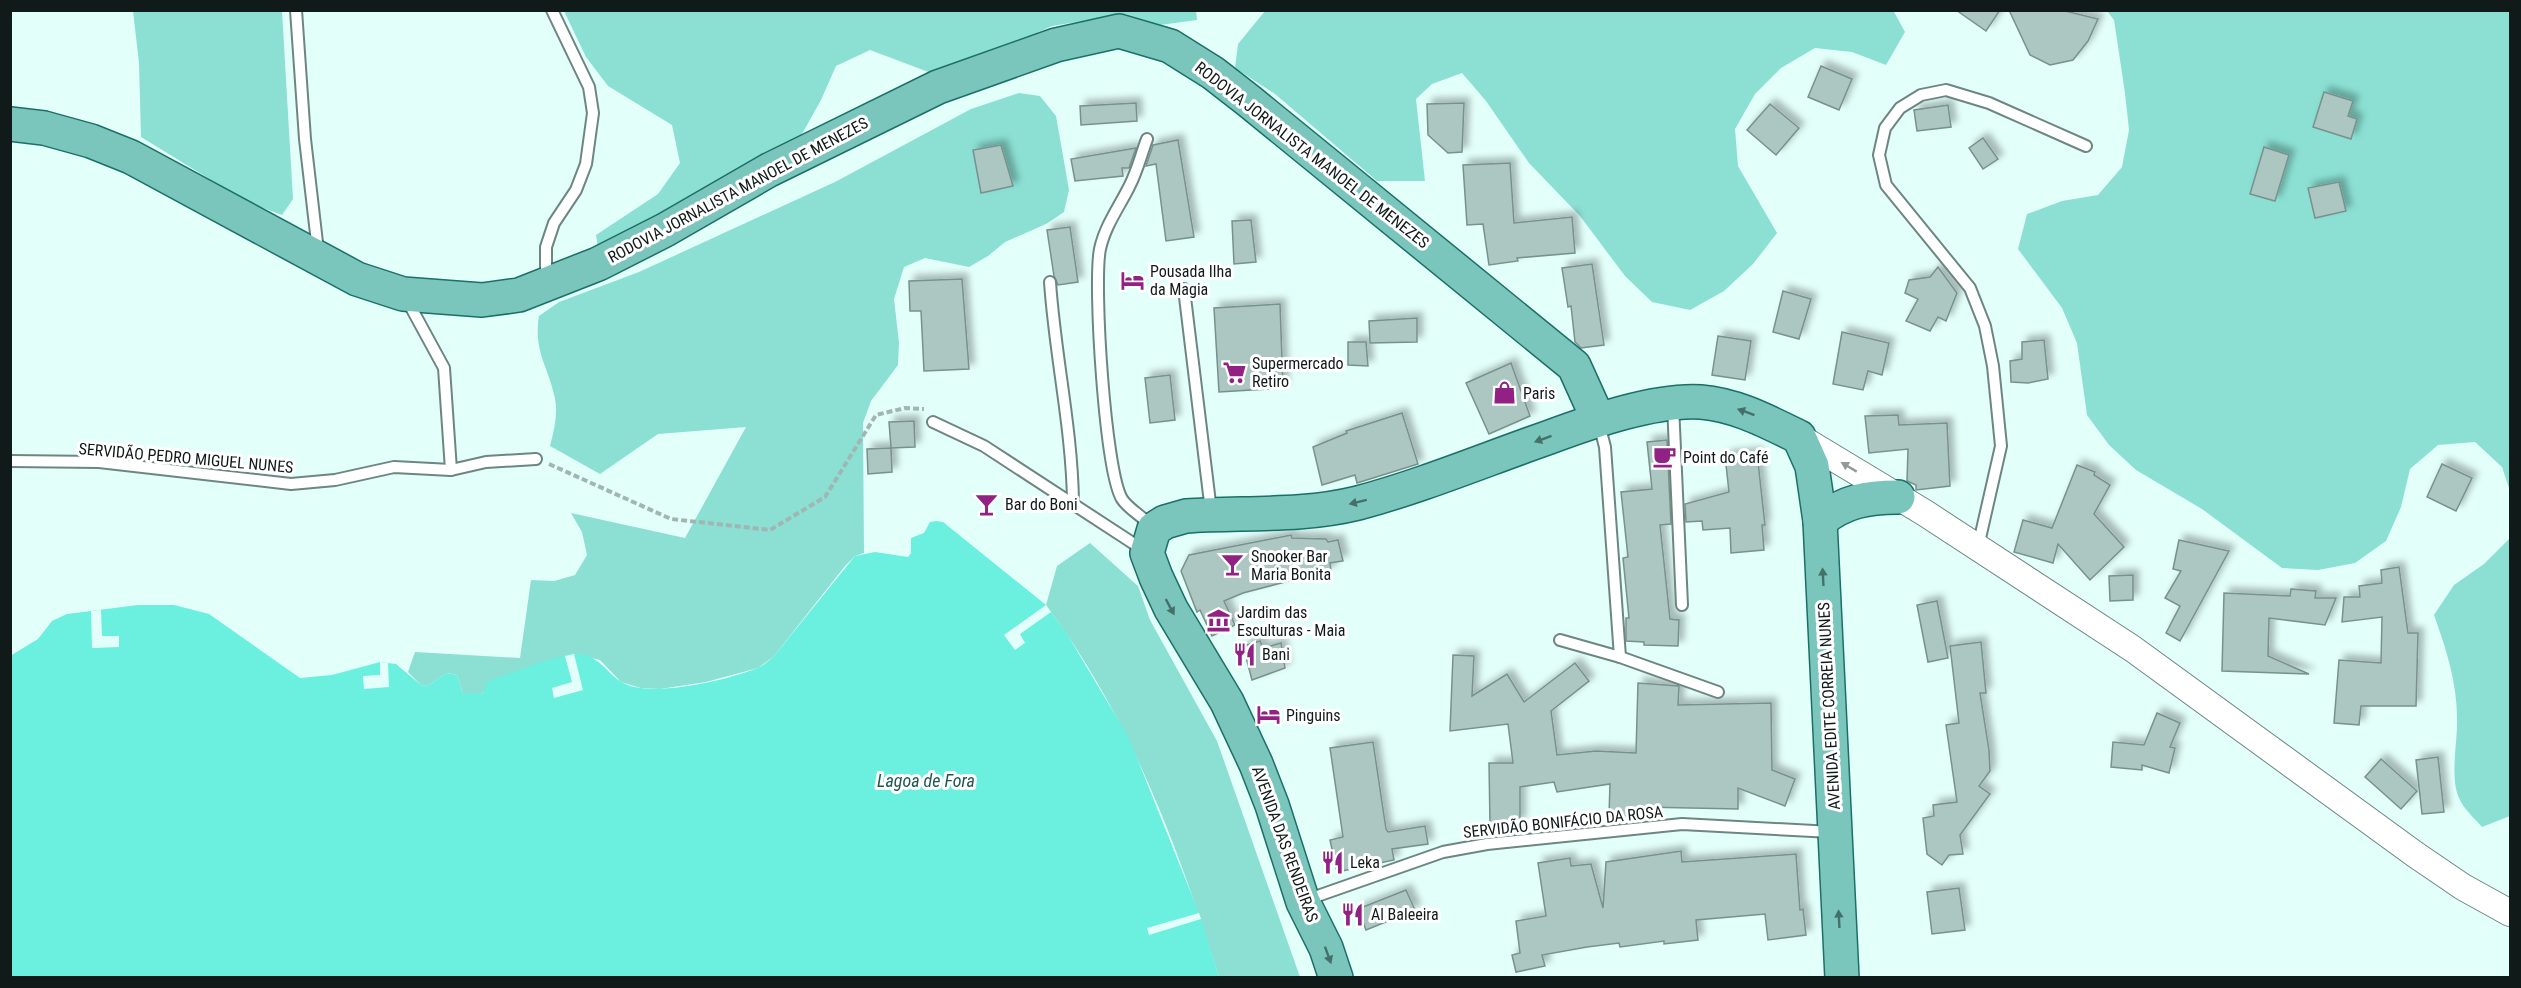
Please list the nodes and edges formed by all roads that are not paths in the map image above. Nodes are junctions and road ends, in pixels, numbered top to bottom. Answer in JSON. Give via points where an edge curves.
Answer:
{"nodes":[{"id":1,"x":296,"y":10,"type":"edge"},
{"id":2,"x":552,"y":10,"type":"edge"},
{"id":3,"x":10,"y":124,"type":"edge"},
{"id":4,"x":1147,"y":140,"type":"dead end"},
{"id":5,"x":2086,"y":146,"type":"dead end"},
{"id":6,"x":319,"y":260,"type":"junction"},
{"id":7,"x":1050,"y":282,"type":"dead end"},
{"id":8,"x":546,"y":286,"type":"junction"},
{"id":9,"x":1184,"y":288,"type":"dead end"},
{"id":10,"x":403,"y":294,"type":"junction"},
{"id":11,"x":1673,"y":405,"type":"junction"},
{"id":12,"x":1598,"y":419,"type":"junction"},
{"id":13,"x":933,"y":422,"type":"road end"},
{"id":14,"x":1799,"y":437,"type":"junction"},
{"id":15,"x":536,"y":459,"type":"road end"},
{"id":16,"x":10,"y":462,"type":"edge"},
{"id":17,"x":451,"y":470,"type":"junction"},
{"id":18,"x":1898,"y":497,"type":"junction"},
{"id":19,"x":1073,"y":502,"type":"junction"},
{"id":20,"x":1212,"y":514,"type":"junction"},
{"id":21,"x":1820,"y":521,"type":"junction"},
{"id":22,"x":1151,"y":541,"type":"junction"},
{"id":23,"x":1978,"y":547,"type":"junction"},
{"id":24,"x":1682,"y":605,"type":"dead end"},
{"id":25,"x":1560,"y":640,"type":"dead end"},
{"id":26,"x":1620,"y":657,"type":"junction"},
{"id":27,"x":1718,"y":692,"type":"dead end"},
{"id":28,"x":1835,"y":832,"type":"junction"},
{"id":29,"x":1303,"y":902,"type":"junction"},
{"id":30,"x":2511,"y":913,"type":"edge"},
{"id":31,"x":1336,"y":978,"type":"edge"},
{"id":32,"x":1842,"y":978,"type":"edge"}],
"edges":[{"from":1,"to":6,"type":"lane"},
{"from":2,"to":8,"type":"lane","via":[[589,87],[593,113],[586,164],[576,190],[554,223],[546,248]]},
{"from":3,"to":6,"type":"main road","name":"RODOVIA JORNALISTA MANOEL DE MENEZES","via":[[92,141],[131,157]]},
{"from":4,"to":22,"type":"lane","via":[[1131,184],[1110,220],[1096,273],[1116,482],[1122,500],[1143,516]]},
{"from":5,"to":23,"type":"lane","via":[[1989,103],[1946,90],[1921,95],[1900,108],[1885,128],[1879,155],[1886,185],[1970,288],[1985,326],[2001,446]]},
{"from":6,"to":10,"type":"main road","name":"RODOVIA JORNALISTA MANOEL DE MENEZES","via":[[357,279]]},
{"from":7,"to":19,"type":"lane","via":[[1067,410]]},
{"from":8,"to":10,"type":"main road","name":"RODOVIA JORNALISTA MANOEL DE MENEZES","via":[[519,295],[482,300]]},
{"from":8,"to":12,"type":"main road","name":"RODOVIA JORNALISTA MANOEL DE MENEZES","via":[[665,230],[769,170],[938,87],[1056,45],[1119,31],[1170,46],[1249,100],[1574,366]]},
{"from":9,"to":20,"type":"lane"},
{"from":10,"to":17,"type":"lane","via":[[444,368]]},
{"from":11,"to":12,"type":"main road"},
{"from":14,"to":11,"type":"main road","one_way":true,"via":[[1737,409],[1700,402]]},
{"from":11,"to":24,"type":"lane"},
{"from":12,"to":20,"type":"main road","one_way":true,"via":[[1356,503]]},
{"from":12,"to":26,"type":"lane","via":[[1605,447]]},
{"from":13,"to":19,"type":"lane","via":[[984,446]]},
{"from":18,"to":14,"type":"street","one_way":true},
{"from":14,"to":21,"type":"main road","name":"AVENIDA EDITE CORREIA NUNES","via":[[1812,466]]},
{"from":15,"to":17,"type":"lane","name":"SERVIDÃO PEDRO MIGUEL NUNES","via":[[486,462]]},
{"from":16,"to":17,"type":"lane","name":"SERVIDÃO PEDRO MIGUEL NUNES","via":[[111,463],[291,484],[335,480],[394,467]]},
{"from":18,"to":21,"type":"main road","via":[[1852,502]]},
{"from":18,"to":23,"type":"street"},
{"from":19,"to":22,"type":"lane"},
{"from":20,"to":22,"type":"main road","via":[[1165,522]]},
{"from":28,"to":21,"type":"main road","name":"AVENIDA EDITE CORREIA NUNES","one_way":true},
{"from":22,"to":29,"type":"main road","name":"AVENIDA DAS RENDEIRAS","one_way":true,"via":[[1171,609],[1227,702],[1256,764]]},
{"from":23,"to":30,"type":"street","via":[[2133,649],[2416,855]]},
{"from":25,"to":26,"type":"lane"},
{"from":26,"to":27,"type":"lane"},
{"from":28,"to":29,"type":"lane","name":"SERVIDÃO BONIFÁCIO DA ROSA","via":[[1682,824],[1487,844],[1443,852]]},
{"from":32,"to":28,"type":"main road","name":"AVENIDA EDITE CORREIA NUNES","one_way":true},
{"from":29,"to":31,"type":"main road","name":"AVENIDA DAS RENDEIRAS","one_way":true}]}
